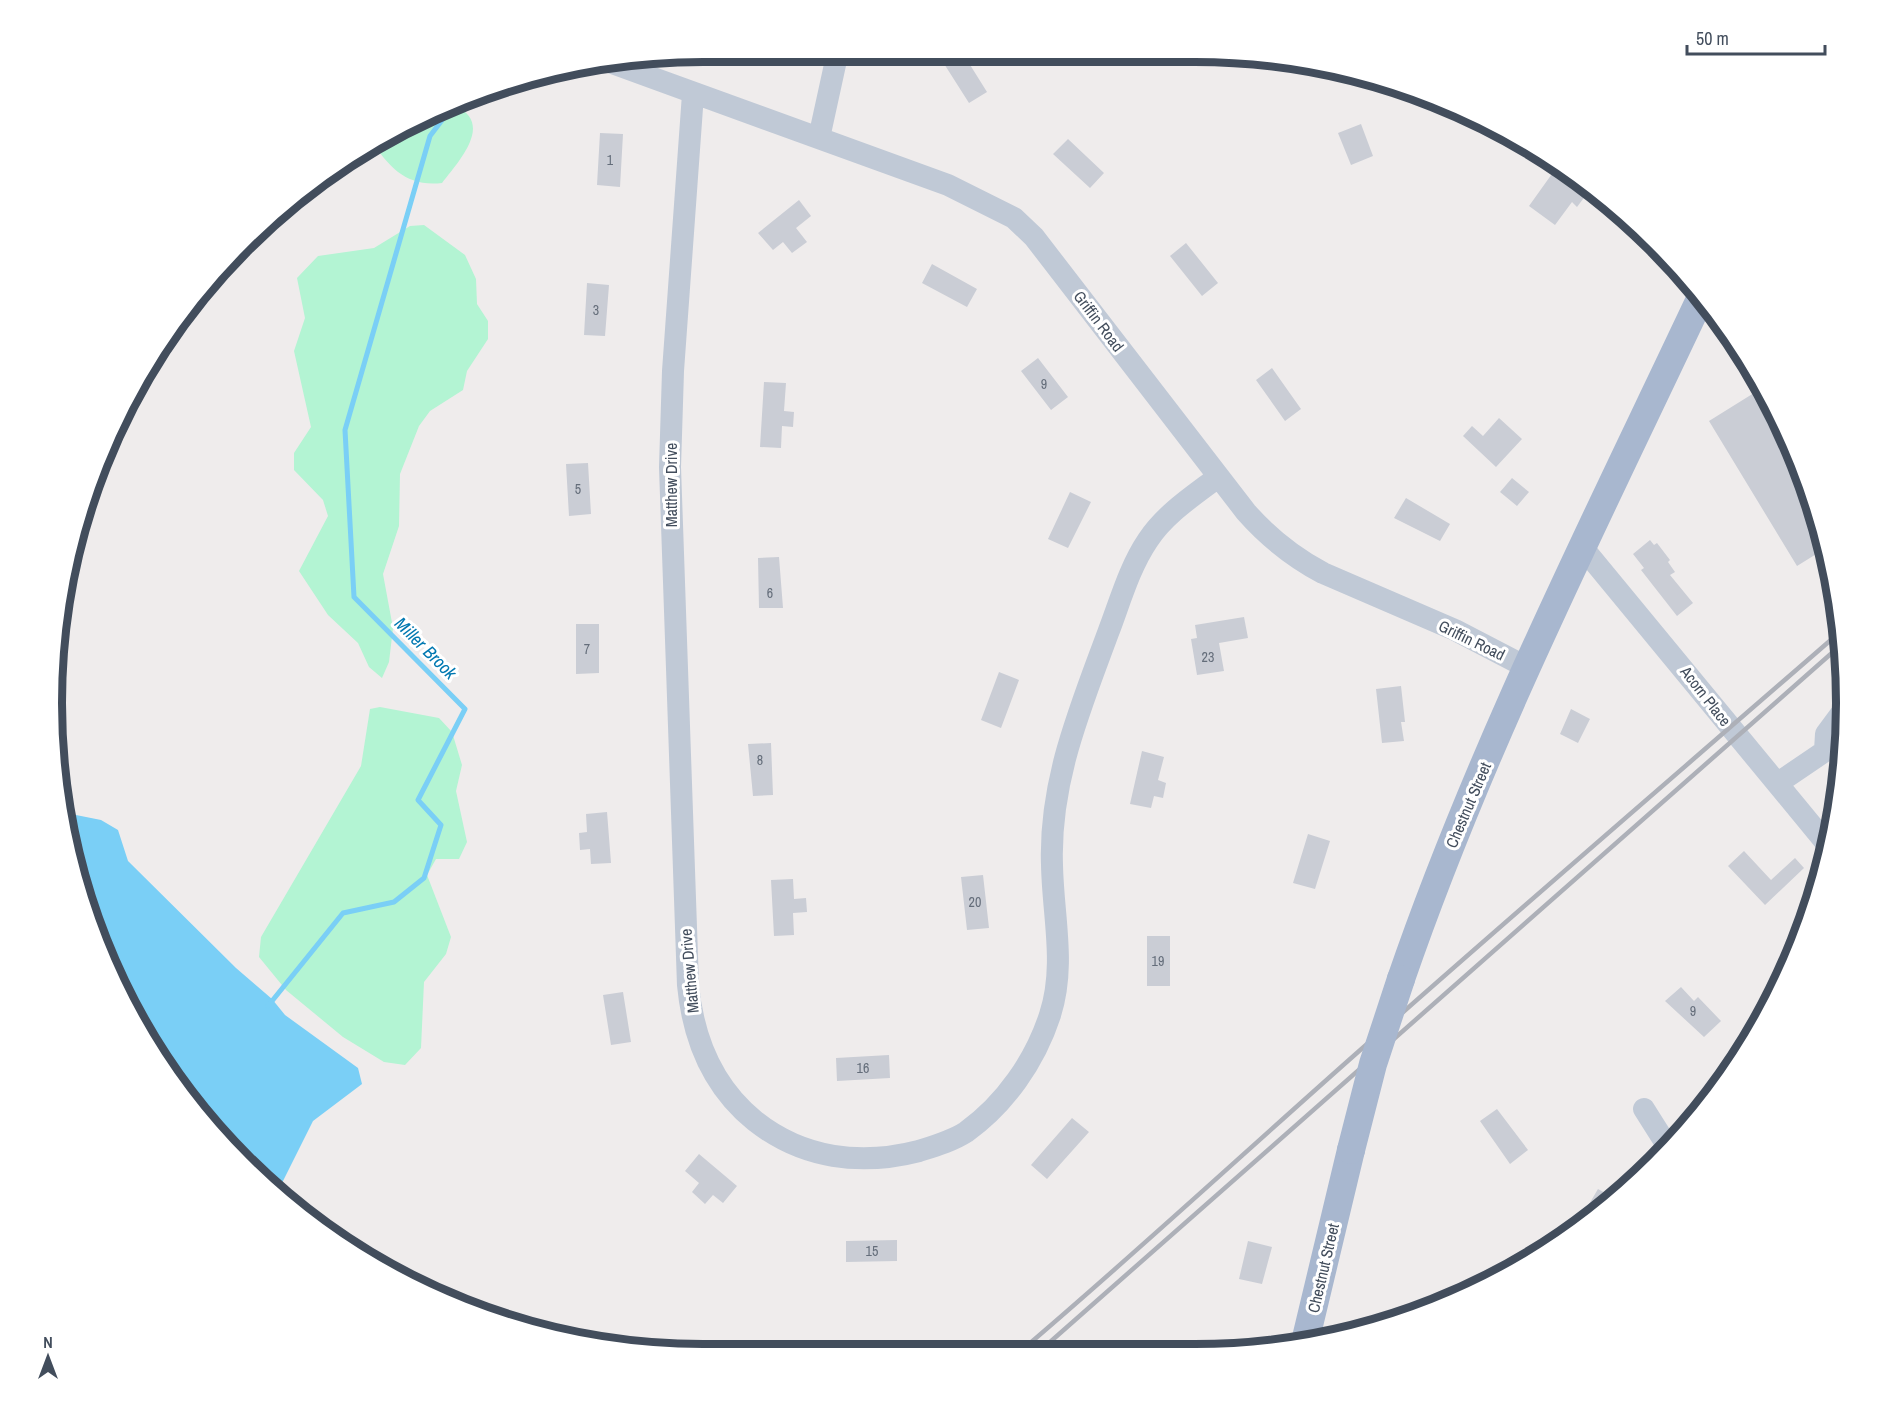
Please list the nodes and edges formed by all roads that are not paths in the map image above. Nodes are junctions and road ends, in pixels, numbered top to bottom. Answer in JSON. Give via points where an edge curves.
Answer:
{"nodes":[{"id":1,"x":836,"y":62,"type":"edge"},
{"id":2,"x":622,"y":67,"type":"edge"},
{"id":3,"x":693,"y":94,"type":"junction"},
{"id":4,"x":819,"y":138,"type":"junction"},
{"id":5,"x":1697,"y":305,"type":"edge"},
{"id":6,"x":1218,"y":477,"type":"junction"},
{"id":7,"x":1583,"y":548,"type":"junction"},
{"id":8,"x":1526,"y":667,"type":"junction"},
{"id":9,"x":1835,"y":722,"type":"edge"},
{"id":10,"x":1778,"y":783,"type":"junction"},
{"id":11,"x":1821,"y":837,"type":"edge"},
{"id":12,"x":1644,"y":1109,"type":"dead end"},
{"id":13,"x":1663,"y":1139,"type":"edge"},
{"id":14,"x":1307,"y":1333,"type":"edge"}],
"edges":[{"from":1,"to":4,"type":"street"},
{"from":2,"to":3,"type":"street","name":"Griffin Road"},
{"from":3,"to":4,"type":"street","name":"Griffin Road"},
{"from":3,"to":6,"type":"street","name":"Matthew Drive","via":[[672,371],[670,467],[688,985],[699,1043],[711,1069],[734,1101],[761,1126],[807,1151],[846,1159],[882,1159],[934,1147],[964,1133],[1014,1085],[1041,1035],[1058,988],[1053,826],[1057,785],[1071,732],[1134,563],[1161,524]]},
{"from":4,"to":6,"type":"street","name":"Griffin Road","via":[[948,185],[1014,218],[1034,237]]},
{"from":5,"to":7,"type":"main road","name":"Chestnut Street"},
{"from":6,"to":8,"type":"street","name":"Griffin Road","via":[[1264,532],[1303,562],[1455,630]]},
{"from":7,"to":8,"type":"main road","name":"Chestnut Street"},
{"from":7,"to":10,"type":"street","name":"Acorn Place"},
{"from":8,"to":14,"type":"main road","name":"Chestnut Street","bridge":true,"via":[[1432,889],[1373,1064]]},
{"from":9,"to":10,"type":"street","via":[[1826,734],[1825,751]]},
{"from":10,"to":11,"type":"street","name":"Acorn Place"},
{"from":12,"to":13,"type":"street"}]}
